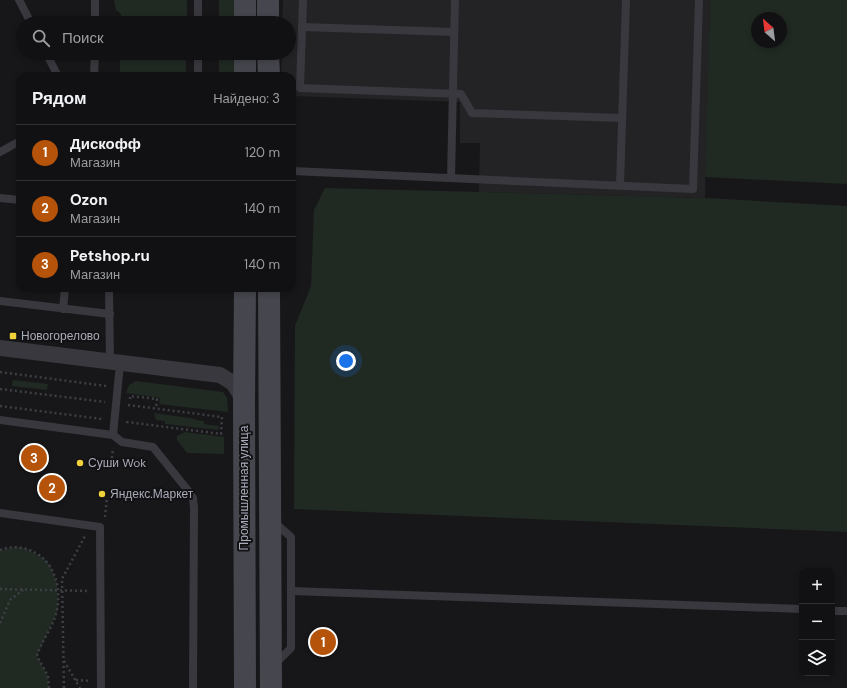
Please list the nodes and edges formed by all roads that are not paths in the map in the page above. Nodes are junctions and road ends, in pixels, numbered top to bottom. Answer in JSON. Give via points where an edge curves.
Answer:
{"nodes":[{"id":1,"x":19,"y":0,"type":"edge"},
{"id":2,"x":95,"y":0,"type":"edge"},
{"id":3,"x":198,"y":0,"type":"edge"},
{"id":4,"x":245,"y":0,"type":"edge"},
{"id":5,"x":268,"y":0,"type":"edge"},
{"id":6,"x":303,"y":0,"type":"edge"},
{"id":7,"x":455,"y":0,"type":"edge"},
{"id":8,"x":626,"y":0,"type":"edge"},
{"id":9,"x":699,"y":0,"type":"edge"},
{"id":10,"x":27,"y":16,"type":"edge"},
{"id":11,"x":95,"y":16,"type":"edge"},
{"id":12,"x":198,"y":16,"type":"edge"},
{"id":13,"x":245,"y":16,"type":"edge"},
{"id":14,"x":268,"y":16,"type":"edge"},
{"id":15,"x":302,"y":27,"type":"junction"},
{"id":16,"x":454,"y":32,"type":"junction"},
{"id":17,"x":50,"y":60,"type":"edge"},
{"id":18,"x":95,"y":60,"type":"edge"},
{"id":19,"x":198,"y":60,"type":"edge"},
{"id":20,"x":245,"y":60,"type":"edge"},
{"id":21,"x":268,"y":60,"type":"edge"},
{"id":22,"x":56,"y":72,"type":"edge"},
{"id":23,"x":94,"y":72,"type":"edge"},
{"id":24,"x":198,"y":72,"type":"edge"},
{"id":25,"x":245,"y":72,"type":"edge"},
{"id":26,"x":269,"y":72,"type":"edge"},
{"id":27,"x":452,"y":94,"type":"junction"},
{"id":28,"x":622,"y":118,"type":"junction"},
{"id":29,"x":16,"y":143,"type":"edge"},
{"id":30,"x":0,"y":152,"type":"edge"},
{"id":31,"x":296,"y":171,"type":"edge"},
{"id":32,"x":451,"y":178,"type":"junction"},
{"id":33,"x":620,"y":185,"type":"junction"},
{"id":34,"x":0,"y":198,"type":"edge"},
{"id":35,"x":16,"y":200,"type":"edge"},
{"id":36,"x":65,"y":292,"type":"edge"},
{"id":37,"x":109,"y":292,"type":"edge"},
{"id":38,"x":245,"y":292,"type":"edge"},
{"id":39,"x":269,"y":292,"type":"edge"},
{"id":40,"x":0,"y":301,"type":"edge"},
{"id":41,"x":63,"y":308,"type":"junction"},
{"id":42,"x":110,"y":314,"type":"junction"},
{"id":43,"x":0,"y":348,"type":"edge"},
{"id":44,"x":244,"y":349,"type":"junction"},
{"id":45,"x":115,"y":363,"type":"junction"},
{"id":46,"x":220,"y":375,"type":"junction"},
{"id":47,"x":244,"y":400,"type":"junction"},
{"id":48,"x":0,"y":420,"type":"edge"},
{"id":49,"x":112,"y":434,"type":"junction"},
{"id":50,"x":0,"y":513,"type":"edge"},
{"id":51,"x":271,"y":519,"type":"junction"},
{"id":52,"x":291,"y":591,"type":"junction"},
{"id":53,"x":799,"y":610,"type":"edge"},
{"id":54,"x":835,"y":611,"type":"edge"},
{"id":55,"x":847,"y":611,"type":"edge"},
{"id":56,"x":271,"y":677,"type":"edge"},
{"id":57,"x":101,"y":688,"type":"edge"},
{"id":58,"x":193,"y":688,"type":"edge"},
{"id":59,"x":245,"y":688,"type":"edge"}],
"edges":[{"from":1,"to":10,"type":"lane"},
{"from":2,"to":11,"type":"lane"},
{"from":3,"to":12,"type":"lane"},
{"from":4,"to":13,"type":"street"},
{"from":5,"to":14,"type":"street"},
{"from":6,"to":15,"type":"lane"},
{"from":7,"to":16,"type":"lane"},
{"from":8,"to":28,"type":"lane"},
{"from":9,"to":33,"type":"lane","via":[[693,188]]},
{"from":15,"to":16,"type":"lane"},
{"from":15,"to":27,"type":"lane","via":[[300,88]]},
{"from":16,"to":27,"type":"lane"},
{"from":17,"to":22,"type":"lane"},
{"from":18,"to":23,"type":"lane"},
{"from":19,"to":24,"type":"lane"},
{"from":20,"to":25,"type":"street"},
{"from":21,"to":26,"type":"street"},
{"from":27,"to":28,"type":"lane","via":[[461,94],[472,113]]},
{"from":27,"to":32,"type":"lane"},
{"from":28,"to":33,"type":"lane"},
{"from":29,"to":30,"type":"lane"},
{"from":31,"to":32,"type":"lane"},
{"from":32,"to":33,"type":"lane"},
{"from":34,"to":35,"type":"lane"},
{"from":36,"to":41,"type":"lane"},
{"from":37,"to":42,"type":"lane"},
{"from":38,"to":44,"type":"street","name":"Промышленная улица"},
{"from":39,"to":51,"type":"street"},
{"from":40,"to":41,"type":"lane"},
{"from":41,"to":42,"type":"lane"},
{"from":42,"to":45,"type":"lane"},
{"from":43,"to":45,"type":"street"},
{"from":44,"to":46,"type":"street","via":[[233,364]]},
{"from":44,"to":47,"type":"street","name":"Промышленная улица"},
{"from":45,"to":46,"type":"street"},
{"from":45,"to":49,"type":"lane"},
{"from":46,"to":47,"type":"street","via":[[233,383]]},
{"from":47,"to":59,"type":"street","name":"Промышленная улица"},
{"from":48,"to":49,"type":"lane"},
{"from":49,"to":58,"type":"lane","via":[[122,442],[152,447],[193,498]]},
{"from":50,"to":57,"type":"lane","via":[[100,527]]},
{"from":51,"to":52,"type":"lane","via":[[291,537]]},
{"from":51,"to":56,"type":"street"},
{"from":52,"to":53,"type":"lane"},
{"from":52,"to":56,"type":"lane","via":[[291,648]]},
{"from":54,"to":55,"type":"lane"}]}
